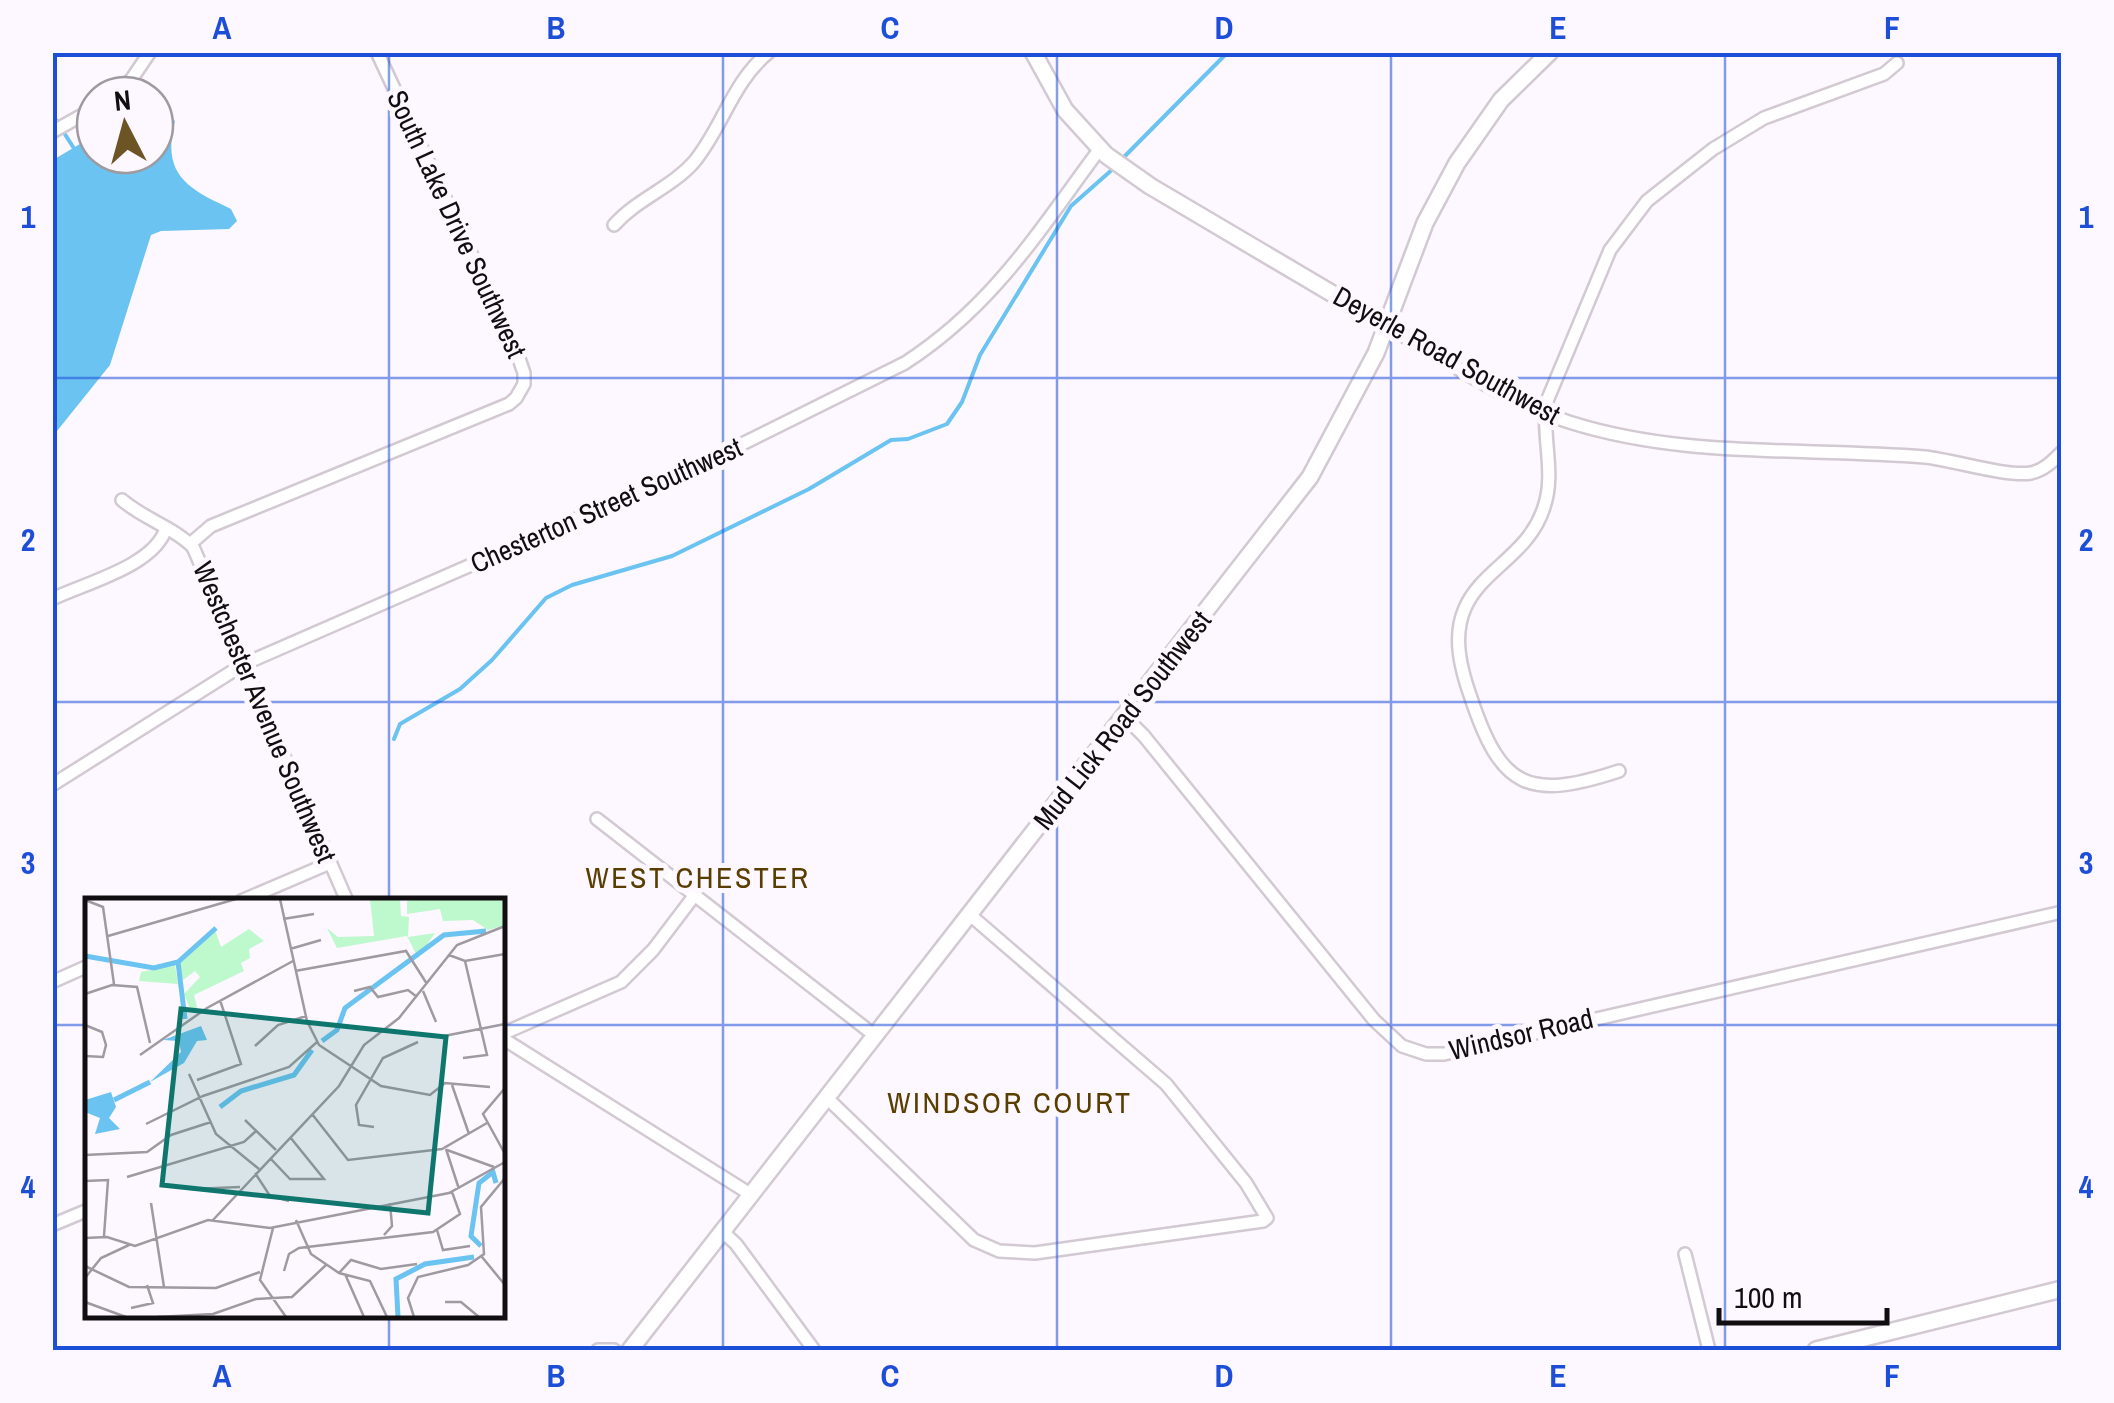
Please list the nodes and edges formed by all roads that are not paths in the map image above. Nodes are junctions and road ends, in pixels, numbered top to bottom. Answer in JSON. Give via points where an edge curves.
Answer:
{"nodes":[{"id":1,"x":150,"y":52,"type":"edge"},
{"id":2,"x":378,"y":52,"type":"edge"},
{"id":3,"x":769,"y":52,"type":"edge"},
{"id":4,"x":1033,"y":52,"type":"edge"},
{"id":5,"x":1550,"y":52,"type":"edge"},
{"id":6,"x":1897,"y":63,"type":"dead end"},
{"id":7,"x":135,"y":75,"type":"edge"},
{"id":8,"x":75,"y":119,"type":"edge"},
{"id":9,"x":52,"y":132,"type":"edge"},
{"id":10,"x":1109,"y":158,"type":"junction"},
{"id":11,"x":614,"y":225,"type":"dead end"},
{"id":12,"x":1387,"y":326,"type":"junction"},
{"id":13,"x":1545,"y":413,"type":"junction"},
{"id":14,"x":2062,"y":452,"type":"edge"},
{"id":15,"x":122,"y":500,"type":"dead end"},
{"id":16,"x":166,"y":528,"type":"junction"},
{"id":17,"x":190,"y":544,"type":"junction"},
{"id":18,"x":52,"y":598,"type":"edge"},
{"id":19,"x":244,"y":664,"type":"junction"},
{"id":20,"x":1124,"y":716,"type":"junction"},
{"id":21,"x":1619,"y":771,"type":"dead end"},
{"id":22,"x":52,"y":785,"type":"edge"},
{"id":23,"x":597,"y":819,"type":"dead end"},
{"id":24,"x":330,"y":863,"type":"junction"},
{"id":25,"x":694,"y":896,"type":"junction"},
{"id":26,"x":246,"y":898,"type":"edge"},
{"id":27,"x":346,"y":898,"type":"edge"},
{"id":28,"x":2062,"y":912,"type":"edge"},
{"id":29,"x":969,"y":914,"type":"junction"},
{"id":30,"x":85,"y":967,"type":"edge"},
{"id":31,"x":52,"y":982,"type":"edge"},
{"id":32,"x":505,"y":1035,"type":"edge"},
{"id":33,"x":874,"y":1036,"type":"junction"},
{"id":34,"x":505,"y":1038,"type":"edge"},
{"id":35,"x":826,"y":1097,"type":"junction"},
{"id":36,"x":750,"y":1194,"type":"junction"},
{"id":37,"x":85,"y":1211,"type":"edge"},
{"id":38,"x":52,"y":1224,"type":"edge"},
{"id":39,"x":722,"y":1231,"type":"junction"},
{"id":40,"x":1685,"y":1254,"type":"dead end"},
{"id":41,"x":2062,"y":1290,"type":"edge"},
{"id":42,"x":598,"y":1350,"type":"edge"},
{"id":43,"x":614,"y":1350,"type":"edge"},
{"id":44,"x":630,"y":1350,"type":"edge"},
{"id":45,"x":814,"y":1350,"type":"edge"},
{"id":46,"x":1708,"y":1350,"type":"edge"},
{"id":47,"x":1816,"y":1350,"type":"edge"}],
"edges":[{"from":1,"to":7,"type":"street"},
{"from":2,"to":17,"type":"street","name":"South Lake Drive Southwest","via":[[516,350],[522,391],[466,423],[210,526]]},
{"from":3,"to":11,"type":"street","via":[[746,74],[691,164]]},
{"from":4,"to":10,"type":"street","name":"Deyerle Road Southwest","via":[[1065,110]]},
{"from":5,"to":12,"type":"street","name":"Mud Lick Road Southwest","via":[[1501,100],[1457,163],[1425,223]]},
{"from":6,"to":13,"type":"street","via":[[1738,132],[1647,200],[1610,250]]},
{"from":8,"to":9,"type":"street"},
{"from":10,"to":12,"type":"street","name":"Deyerle Road Southwest"},
{"from":10,"to":19,"type":"street","name":"Chesterton Street Southwest","via":[[984,301],[905,363],[696,467]]},
{"from":12,"to":13,"type":"street","name":"Deyerle Road Southwest"},
{"from":12,"to":20,"type":"street","name":"Mud Lick Road Southwest","via":[[1310,477]]},
{"from":13,"to":14,"type":"street","name":"Deyerle Road Southwest","via":[[1646,442],[1930,458],[2022,474],[2043,469]]},
{"from":13,"to":21,"type":"street","via":[[1549,466],[1540,520],[1468,602],[1459,626],[1461,665],[1489,748],[1503,768],[1540,784]]},
{"from":15,"to":16,"type":"street","name":"Westchester Avenue Southwest"},
{"from":16,"to":17,"type":"street","name":"Westchester Avenue Southwest"},
{"from":16,"to":18,"type":"street","via":[[136,560]]},
{"from":17,"to":19,"type":"street","name":"Westchester Avenue Southwest"},
{"from":19,"to":22,"type":"street","name":"Chesterton Street Southwest"},
{"from":19,"to":24,"type":"street","name":"Westchester Avenue Southwest"},
{"from":20,"to":28,"type":"street","name":"Windsor Road","via":[[1374,1020],[1414,1052],[1454,1052]]},
{"from":20,"to":29,"type":"street","name":"Mud Lick Road Southwest"},
{"from":23,"to":25,"type":"street"},
{"from":24,"to":26,"type":"street"},
{"from":24,"to":27,"type":"street","name":"Westchester Avenue Southwest"},
{"from":25,"to":32,"type":"street","via":[[621,982]]},
{"from":25,"to":33,"type":"street"},
{"from":29,"to":33,"type":"street","name":"Mud Lick Road Southwest"},
{"from":29,"to":35,"type":"street","via":[[1166,1084],[1267,1218],[1143,1240],[1000,1251],[974,1240]]},
{"from":30,"to":31,"type":"street"},
{"from":33,"to":35,"type":"street","name":"Mud Lick Road Southwest"},
{"from":34,"to":36,"type":"street"},
{"from":35,"to":36,"type":"street","name":"Mud Lick Road Southwest"},
{"from":36,"to":39,"type":"street","name":"Mud Lick Road Southwest"},
{"from":37,"to":38,"type":"street"},
{"from":39,"to":44,"type":"street","name":"Mud Lick Road Southwest"},
{"from":39,"to":45,"type":"street"},
{"from":40,"to":46,"type":"street"},
{"from":41,"to":47,"type":"street"},
{"from":42,"to":43,"type":"street"}]}
